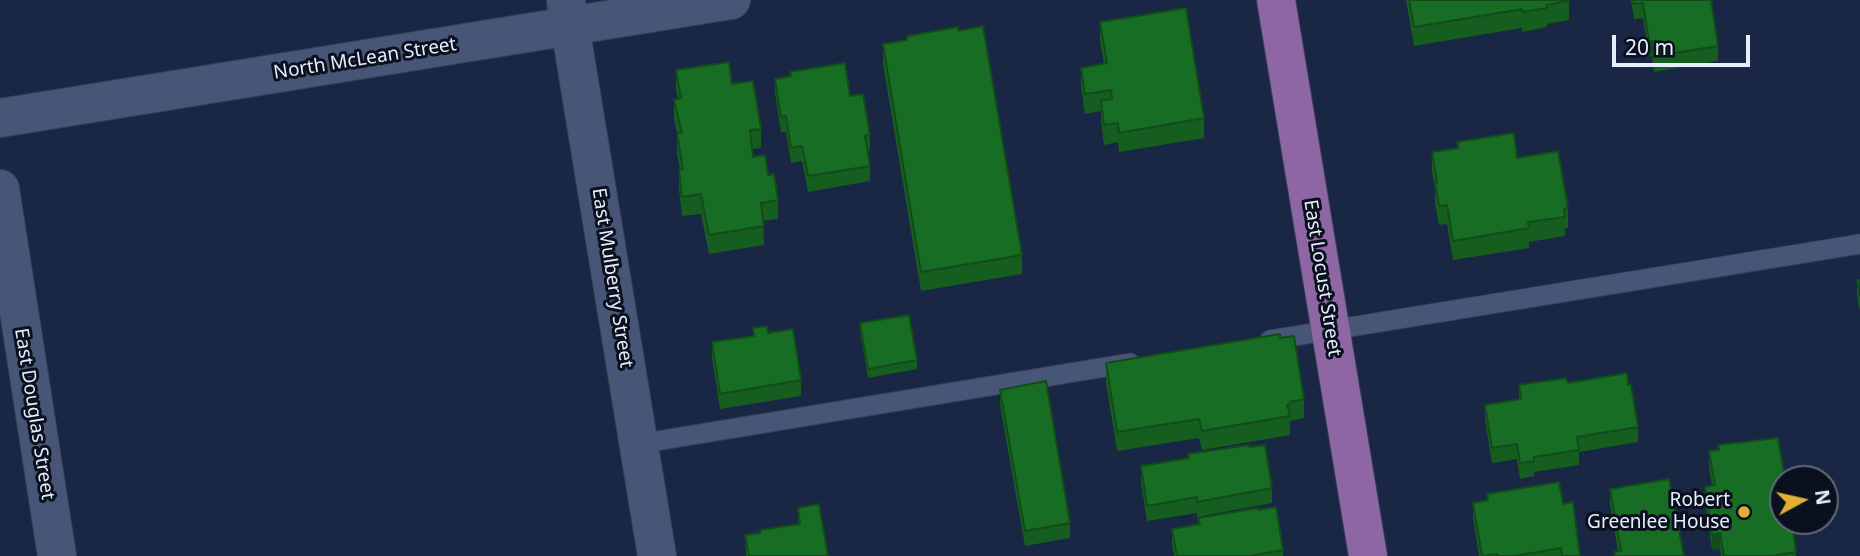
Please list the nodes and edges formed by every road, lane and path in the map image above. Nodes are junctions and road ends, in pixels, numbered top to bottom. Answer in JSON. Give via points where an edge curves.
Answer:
{"nodes":[{"id":1,"x":731,"y":0,"type":"edge"},
{"id":2,"x":1276,"y":0,"type":"edge"},
{"id":3,"x":568,"y":13,"type":"edge"},
{"id":4,"x":0,"y":118,"type":"edge"},
{"id":5,"x":0,"y":190,"type":"edge"},
{"id":6,"x":1860,"y":244,"type":"edge"},
{"id":7,"x":1331,"y":330,"type":"junction"},
{"id":8,"x":1255,"y":343,"type":"edge"},
{"id":9,"x":1145,"y":361,"type":"edge"},
{"id":10,"x":639,"y":443,"type":"junction"},
{"id":11,"x":57,"y":556,"type":"edge"},
{"id":12,"x":657,"y":556,"type":"edge"},
{"id":13,"x":1368,"y":556,"type":"edge"}],
"edges":[{"from":1,"to":3,"type":"street","name":"North McLean Street"},
{"from":2,"to":7,"type":"main road","name":"East Locust Street"},
{"from":3,"to":4,"type":"street","name":"North McLean Street"},
{"from":3,"to":10,"type":"street","name":"East Mulberry Street"},
{"from":5,"to":11,"type":"street","name":"East Douglas Street"},
{"from":6,"to":7,"type":"lane"},
{"from":7,"to":8,"type":"lane"},
{"from":7,"to":13,"type":"main road","name":"East Locust Street"},
{"from":9,"to":10,"type":"lane"},
{"from":10,"to":12,"type":"street","name":"East Mulberry Street"}]}
